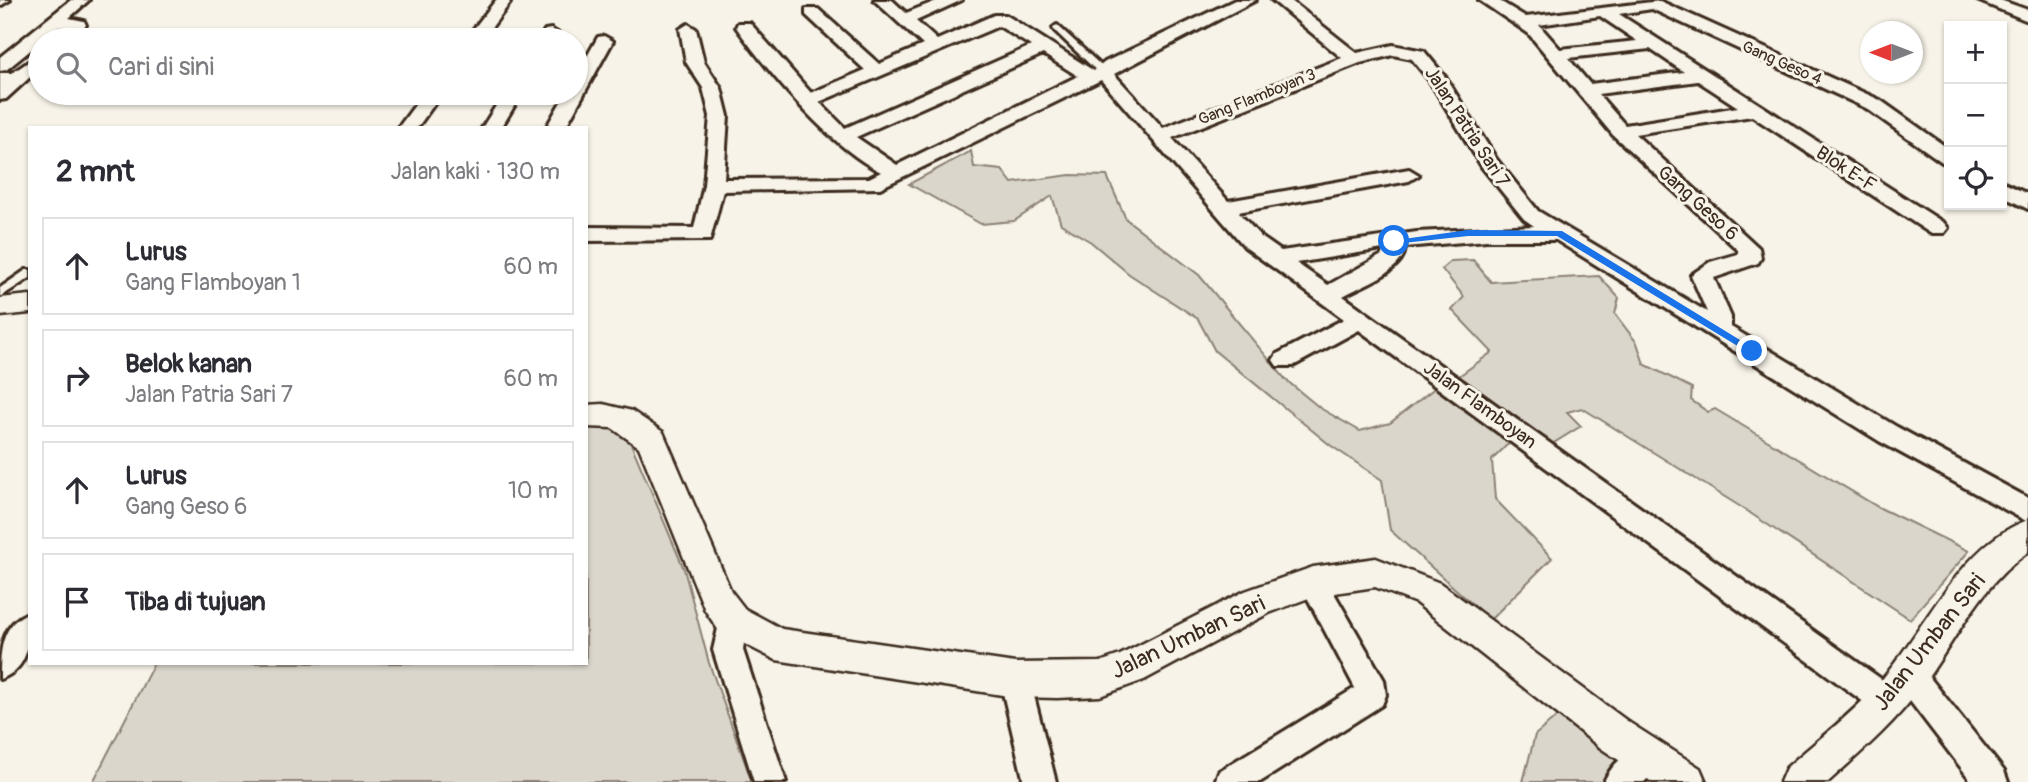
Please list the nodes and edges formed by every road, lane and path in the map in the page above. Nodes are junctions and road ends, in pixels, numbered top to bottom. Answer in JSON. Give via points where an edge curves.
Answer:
{"nodes":[{"id":1,"x":81,"y":0,"type":"edge"},
{"id":2,"x":882,"y":0,"type":"edge"},
{"id":3,"x":954,"y":0,"type":"edge"},
{"id":4,"x":1248,"y":0,"type":"edge"},
{"id":5,"x":1280,"y":0,"type":"edge"},
{"id":6,"x":1487,"y":0,"type":"edge"},
{"id":7,"x":1985,"y":0,"type":"edge"},
{"id":8,"x":502,"y":3,"type":"dead end"},
{"id":9,"x":1603,"y":11,"type":"junction"},
{"id":10,"x":812,"y":12,"type":"dead end"},
{"id":11,"x":2028,"y":16,"type":"edge"},
{"id":12,"x":903,"y":20,"type":"junction"},
{"id":13,"x":56,"y":21,"type":"junction"},
{"id":14,"x":1524,"y":22,"type":"junction"},
{"id":15,"x":744,"y":27,"type":"dead end"},
{"id":16,"x":47,"y":28,"type":"edge"},
{"id":17,"x":75,"y":28,"type":"edge"},
{"id":18,"x":482,"y":28,"type":"edge"},
{"id":19,"x":1056,"y":28,"type":"dead end"},
{"id":20,"x":688,"y":29,"type":"dead end"},
{"id":21,"x":604,"y":40,"type":"dead end"},
{"id":22,"x":28,"y":44,"type":"edge"},
{"id":23,"x":1653,"y":44,"type":"junction"},
{"id":24,"x":934,"y":46,"type":"junction"},
{"id":25,"x":1044,"y":47,"type":"junction"},
{"id":26,"x":1558,"y":54,"type":"junction"},
{"id":27,"x":1354,"y":59,"type":"junction"},
{"id":28,"x":0,"y":66,"type":"edge"},
{"id":29,"x":28,"y":66,"type":"edge"},
{"id":30,"x":588,"y":69,"type":"edge"},
{"id":31,"x":877,"y":72,"type":"junction"},
{"id":32,"x":1098,"y":75,"type":"junction"},
{"id":33,"x":1701,"y":75,"type":"junction"},
{"id":34,"x":8,"y":78,"type":"edge"},
{"id":35,"x":1584,"y":90,"type":"junction"},
{"id":36,"x":0,"y":95,"type":"edge"},
{"id":37,"x":809,"y":100,"type":"junction"},
{"id":38,"x":424,"y":105,"type":"edge"},
{"id":39,"x":505,"y":105,"type":"edge"},
{"id":40,"x":568,"y":105,"type":"edge"},
{"id":41,"x":1755,"y":110,"type":"junction"},
{"id":42,"x":408,"y":126,"type":"edge"},
{"id":43,"x":492,"y":126,"type":"edge"},
{"id":44,"x":556,"y":126,"type":"edge"},
{"id":45,"x":1620,"y":131,"type":"junction"},
{"id":46,"x":844,"y":135,"type":"junction"},
{"id":47,"x":1159,"y":136,"type":"junction"},
{"id":48,"x":1944,"y":154,"type":"edge"},
{"id":49,"x":897,"y":172,"type":"junction"},
{"id":50,"x":1409,"y":175,"type":"dead end"},
{"id":51,"x":714,"y":185,"type":"junction"},
{"id":52,"x":2007,"y":191,"type":"edge"},
{"id":53,"x":2028,"y":203,"type":"edge"},
{"id":54,"x":1224,"y":208,"type":"junction"},
{"id":55,"x":1937,"y":228,"type":"dead end"},
{"id":56,"x":1559,"y":233,"type":"junction"},
{"id":57,"x":588,"y":234,"type":"edge"},
{"id":58,"x":1394,"y":241,"type":"junction"},
{"id":59,"x":1277,"y":259,"type":"junction"},
{"id":60,"x":28,"y":274,"type":"edge"},
{"id":61,"x":0,"y":293,"type":"edge"},
{"id":62,"x":1328,"y":295,"type":"junction"},
{"id":63,"x":28,"y":304,"type":"edge"},
{"id":64,"x":0,"y":307,"type":"edge"},
{"id":65,"x":1362,"y":319,"type":"junction"},
{"id":66,"x":1719,"y":331,"type":"junction"},
{"id":67,"x":1285,"y":360,"type":"dead end"},
{"id":68,"x":588,"y":416,"type":"edge"},
{"id":69,"x":2028,"y":511,"type":"edge"},
{"id":70,"x":2028,"y":534,"type":"edge"},
{"id":71,"x":1313,"y":582,"type":"junction"},
{"id":72,"x":732,"y":620,"type":"junction"},
{"id":73,"x":28,"y":628,"type":"edge"},
{"id":74,"x":0,"y":666,"type":"edge"},
{"id":75,"x":1015,"y":680,"type":"junction"},
{"id":76,"x":1898,"y":687,"type":"junction"},
{"id":77,"x":1648,"y":757,"type":"junction"},
{"id":78,"x":770,"y":782,"type":"edge"},
{"id":79,"x":1040,"y":782,"type":"edge"},
{"id":80,"x":1231,"y":782,"type":"edge"},
{"id":81,"x":1620,"y":782,"type":"edge"},
{"id":82,"x":1686,"y":782,"type":"edge"},
{"id":83,"x":1800,"y":782,"type":"edge"},
{"id":84,"x":1992,"y":782,"type":"edge"}],
"edges":[{"from":1,"to":13,"type":"street"},
{"from":2,"to":12,"type":"street"},
{"from":3,"to":12,"type":"street"},
{"from":4,"to":32,"type":"street"},
{"from":5,"to":27,"type":"street"},
{"from":6,"to":14,"type":"street","name":"Gang Geso 6"},
{"from":7,"to":11,"type":"street"},
{"from":8,"to":18,"type":"street"},
{"from":9,"to":14,"type":"street","name":"Gang Geso 4"},
{"from":9,"to":23,"type":"street","name":"Blok E-F"},
{"from":9,"to":48,"type":"street","name":"Gang Geso 4","via":[[1654,4],[1873,104]]},
{"from":10,"to":31,"type":"street"},
{"from":12,"to":24,"type":"street"},
{"from":13,"to":16,"type":"street"},
{"from":13,"to":17,"type":"street","via":[[78,25]]},
{"from":14,"to":26,"type":"street","name":"Gang Geso 6"},
{"from":15,"to":37,"type":"street"},
{"from":19,"to":32,"type":"lane"},
{"from":20,"to":51,"type":"street","via":[[695,62],[712,88],[719,116]]},
{"from":21,"to":30,"type":"street"},
{"from":22,"to":28,"type":"street"},
{"from":23,"to":26,"type":"street"},
{"from":23,"to":33,"type":"street","name":"Blok E-F"},
{"from":24,"to":25,"type":"street","name":"Jalan Flamboyan","via":[[1000,19]]},
{"from":24,"to":31,"type":"street"},
{"from":25,"to":32,"type":"street","name":"Jalan Flamboyan"},
{"from":25,"to":46,"type":"street"},
{"from":26,"to":35,"type":"street","name":"Gang Geso 6"},
{"from":27,"to":47,"type":"street","name":"Gang Flamboyan 3"},
{"from":27,"to":56,"type":"street","name":"Jalan Patria Sari 7","via":[[1393,50],[1418,55],[1506,187],[1531,215]]},
{"from":29,"to":34,"type":"street"},
{"from":31,"to":37,"type":"street"},
{"from":32,"to":47,"type":"street","name":"Jalan Flamboyan"},
{"from":32,"to":49,"type":"street"},
{"from":33,"to":35,"type":"street"},
{"from":33,"to":41,"type":"street","name":"Blok E-F"},
{"from":34,"to":36,"type":"street"},
{"from":35,"to":45,"type":"street","name":"Gang Geso 6"},
{"from":37,"to":46,"type":"street"},
{"from":38,"to":42,"type":"street"},
{"from":39,"to":43,"type":"street"},
{"from":40,"to":44,"type":"street"},
{"from":41,"to":45,"type":"street"},
{"from":41,"to":55,"type":"street","name":"Blok E-F"},
{"from":45,"to":66,"type":"street","name":"Gang Geso 6","via":[[1752,254],[1742,262],[1702,275],[1720,317]]},
{"from":46,"to":49,"type":"street","via":[[881,167]]},
{"from":47,"to":54,"type":"street","name":"Jalan Flamboyan"},
{"from":49,"to":51,"type":"street","via":[[873,184]]},
{"from":50,"to":54,"type":"street"},
{"from":51,"to":57,"type":"street","via":[[703,235]]},
{"from":52,"to":53,"type":"street"},
{"from":54,"to":59,"type":"street","name":"Jalan Flamboyan","via":[[1253,242]]},
{"from":56,"to":58,"type":"street","via":[[1468,233]]},
{"from":56,"to":66,"type":"street","name":"Jalan Patria Sari 7"},
{"from":58,"to":59,"type":"street"},
{"from":58,"to":62,"type":"street","via":[[1390,260]]},
{"from":59,"to":62,"type":"street","name":"Jalan Flamboyan"},
{"from":60,"to":61,"type":"lane"},
{"from":62,"to":65,"type":"street","name":"Jalan Flamboyan"},
{"from":63,"to":64,"type":"street"},
{"from":65,"to":67,"type":"street"},
{"from":65,"to":76,"type":"street","name":"Jalan Flamboyan"},
{"from":66,"to":69,"type":"street","via":[[1888,434]]},
{"from":68,"to":72,"type":"street","name":"Jalan Umban Sari","via":[[621,419],[652,440],[706,576]]},
{"from":70,"to":76,"type":"street","name":"Jalan Umban Sari","via":[[2006,546]]},
{"from":71,"to":75,"type":"street","name":"Jalan Umban Sari","via":[[1257,602],[1100,679]]},
{"from":71,"to":77,"type":"street","name":"Jalan Umban Sari","via":[[1376,572],[1428,593]]},
{"from":71,"to":80,"type":"street","via":[[1369,680],[1371,695]]},
{"from":72,"to":75,"type":"street","name":"Jalan Umban Sari","via":[[776,644]]},
{"from":72,"to":78,"type":"street","via":[[729,650]]},
{"from":73,"to":74,"type":"street"},
{"from":75,"to":79,"type":"street"},
{"from":76,"to":83,"type":"street","name":"Jalan Umban Sari"},
{"from":76,"to":84,"type":"street","name":"Jalan Flamboyan"},
{"from":77,"to":81,"type":"street"},
{"from":77,"to":82,"type":"street","name":"Jalan Umban Sari"}]}
